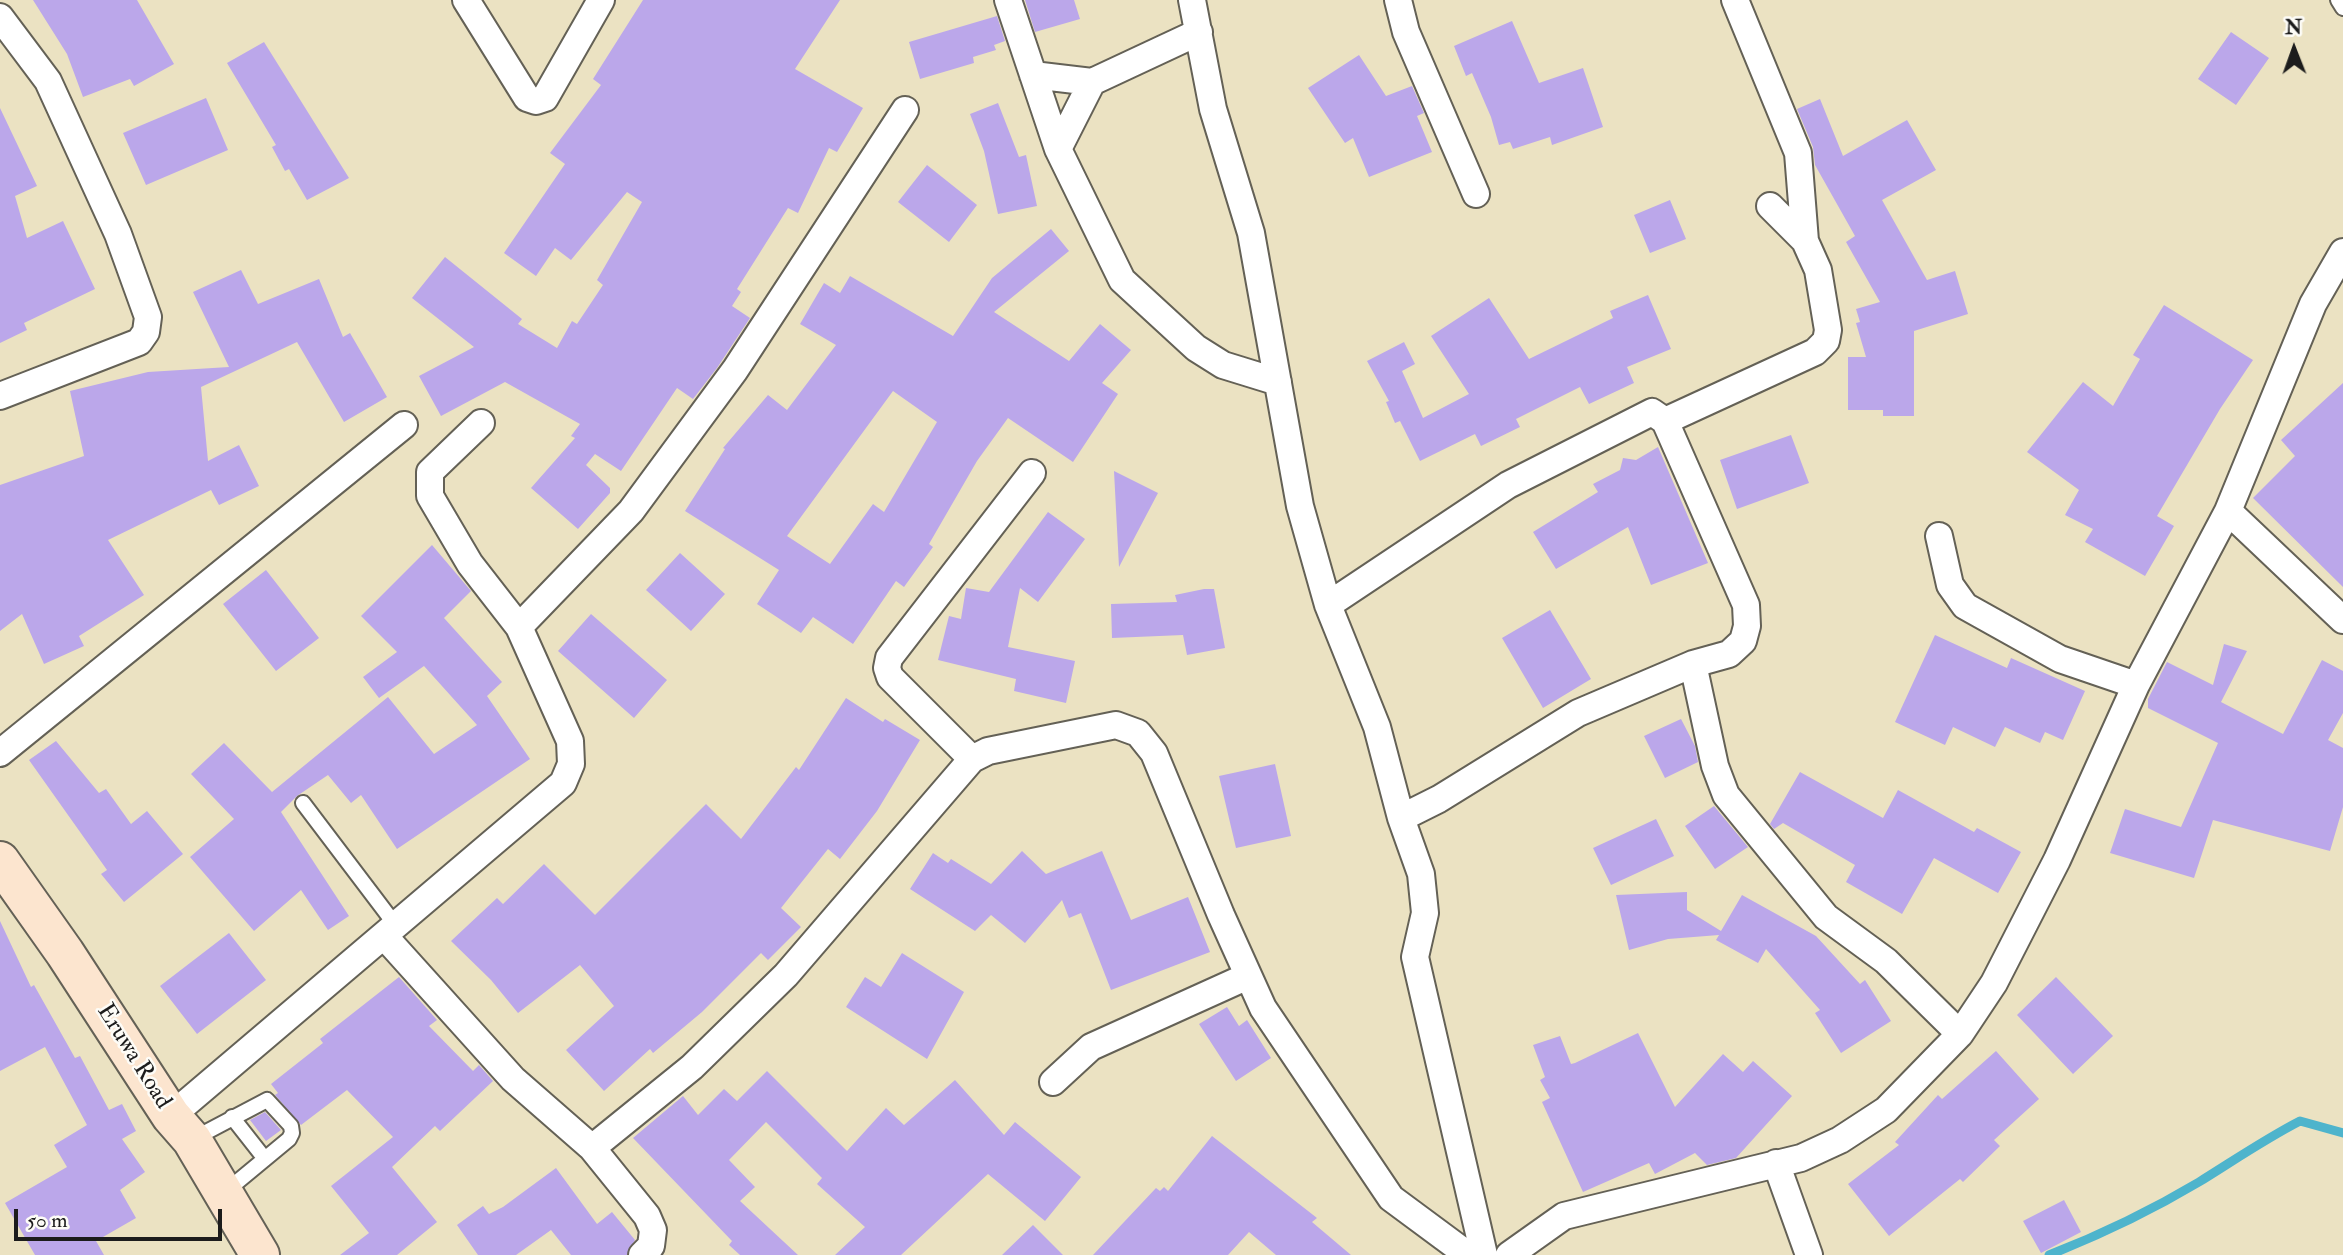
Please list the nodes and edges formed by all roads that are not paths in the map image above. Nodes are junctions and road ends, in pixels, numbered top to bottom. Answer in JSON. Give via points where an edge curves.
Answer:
{"nodes":[{"id":1,"x":466,"y":0,"type":"edge"},
{"id":2,"x":601,"y":0,"type":"edge"},
{"id":3,"x":1008,"y":0,"type":"edge"},
{"id":4,"x":1192,"y":0,"type":"edge"},
{"id":5,"x":1398,"y":0,"type":"edge"},
{"id":6,"x":1735,"y":0,"type":"edge"},
{"id":7,"x":2338,"y":0,"type":"edge"},
{"id":8,"x":2343,"y":8,"type":"edge"},
{"id":9,"x":0,"y":16,"type":"edge"},
{"id":10,"x":1199,"y":32,"type":"junction"},
{"id":11,"x":1033,"y":75,"type":"junction"},
{"id":12,"x":1092,"y":82,"type":"junction"},
{"id":13,"x":905,"y":110,"type":"dead end"},
{"id":14,"x":1058,"y":149,"type":"junction"},
{"id":15,"x":1476,"y":194,"type":"dead end"},
{"id":16,"x":1770,"y":205,"type":"dead end"},
{"id":17,"x":1805,"y":241,"type":"junction"},
{"id":18,"x":2343,"y":252,"type":"edge"},
{"id":19,"x":1278,"y":382,"type":"junction"},
{"id":20,"x":0,"y":396,"type":"edge"},
{"id":21,"x":1665,"y":421,"type":"junction"},
{"id":22,"x":481,"y":423,"type":"dead end"},
{"id":23,"x":404,"y":425,"type":"dead end"},
{"id":24,"x":1032,"y":472,"type":"dead end"},
{"id":25,"x":2228,"y":511,"type":"junction"},
{"id":26,"x":1939,"y":536,"type":"dead end"},
{"id":27,"x":1328,"y":605,"type":"junction"},
{"id":28,"x":2343,"y":620,"type":"edge"},
{"id":29,"x":519,"y":627,"type":"junction"},
{"id":30,"x":1693,"y":664,"type":"junction"},
{"id":31,"x":2136,"y":685,"type":"junction"},
{"id":32,"x":0,"y":753,"type":"edge"},
{"id":33,"x":972,"y":759,"type":"junction"},
{"id":34,"x":303,"y":803,"type":"dead end"},
{"id":35,"x":1401,"y":818,"type":"junction"},
{"id":36,"x":0,"y":861,"type":"edge"},
{"id":37,"x":391,"y":932,"type":"junction"},
{"id":38,"x":1248,"y":976,"type":"junction"},
{"id":39,"x":1960,"y":1034,"type":"junction"},
{"id":40,"x":1053,"y":1083,"type":"dead end"},
{"id":41,"x":232,"y":1117,"type":"junction"},
{"id":42,"x":181,"y":1128,"type":"junction"},
{"id":43,"x":592,"y":1148,"type":"junction"},
{"id":44,"x":265,"y":1159,"type":"junction"},
{"id":45,"x":1776,"y":1163,"type":"junction"},
{"id":46,"x":225,"y":1192,"type":"junction"},
{"id":47,"x":260,"y":1255,"type":"edge"},
{"id":48,"x":642,"y":1255,"type":"edge"},
{"id":49,"x":1468,"y":1255,"type":"edge"},
{"id":50,"x":1485,"y":1255,"type":"edge"},
{"id":51,"x":1509,"y":1255,"type":"edge"},
{"id":52,"x":1809,"y":1255,"type":"edge"}],
"edges":[{"from":1,"to":2,"type":"street","via":[[527,98],[536,101],[545,98]]},
{"from":3,"to":11,"type":"street"},
{"from":4,"to":10,"type":"street"},
{"from":5,"to":15,"type":"street","via":[[1406,32]]},
{"from":6,"to":17,"type":"street","via":[[1798,153]]},
{"from":7,"to":8,"type":"lane"},
{"from":9,"to":20,"type":"street","via":[[48,81],[118,234],[148,317],[139,342]]},
{"from":10,"to":12,"type":"street"},
{"from":10,"to":19,"type":"street","via":[[1213,109],[1251,233]]},
{"from":11,"to":12,"type":"street"},
{"from":11,"to":14,"type":"street"},
{"from":12,"to":14,"type":"street"},
{"from":13,"to":29,"type":"street","via":[[735,370],[631,511]]},
{"from":14,"to":19,"type":"street","via":[[1122,280],[1205,354],[1223,365]]},
{"from":16,"to":17,"type":"street"},
{"from":17,"to":21,"type":"street","via":[[1818,270],[1826,341],[1815,352]]},
{"from":18,"to":25,"type":"street","via":[[2313,304]]},
{"from":19,"to":27,"type":"street","via":[[1300,506]]},
{"from":21,"to":27,"type":"street","via":[[1653,412],[1508,485]]},
{"from":21,"to":30,"type":"street","via":[[1746,604],[1744,641],[1728,654]]},
{"from":22,"to":29,"type":"street","via":[[430,472],[430,496],[470,564]]},
{"from":23,"to":32,"type":"street"},
{"from":24,"to":33,"type":"street","via":[[889,658],[890,677]]},
{"from":25,"to":28,"type":"street"},
{"from":25,"to":31,"type":"street"},
{"from":26,"to":31,"type":"street","via":[[1950,585],[1965,606],[2060,659]]},
{"from":27,"to":35,"type":"street","via":[[1377,727]]},
{"from":29,"to":37,"type":"street","via":[[570,741],[572,764],[563,783]]},
{"from":30,"to":35,"type":"street","via":[[1578,713]]},
{"from":30,"to":39,"type":"street","via":[[1715,766],[1726,795],[1826,917],[1886,961]]},
{"from":31,"to":39,"type":"street","via":[[2057,860],[1994,983]]},
{"from":33,"to":38,"type":"street","via":[[988,751],[1116,725],[1138,733],[1154,753]]},
{"from":33,"to":43,"type":"street","via":[[786,975],[692,1067]]},
{"from":34,"to":37,"type":"lane"},
{"from":35,"to":50,"type":"street","via":[[1421,874],[1425,913],[1415,957]]},
{"from":36,"to":42,"type":"main road","name":"Eruwa Road"},
{"from":37,"to":42,"type":"street"},
{"from":37,"to":43,"type":"street","via":[[513,1079]]},
{"from":38,"to":40,"type":"street","via":[[1091,1047]]},
{"from":38,"to":49,"type":"street","via":[[1263,1008],[1391,1198]]},
{"from":39,"to":45,"type":"street","via":[[1886,1110],[1840,1140],[1801,1158]]},
{"from":41,"to":42,"type":"lane"},
{"from":41,"to":44,"type":"lane"},
{"from":41,"to":44,"type":"lane","via":[[267,1100],[291,1126],[289,1139]]},
{"from":42,"to":46,"type":"main road","name":"Eruwa Road"},
{"from":43,"to":48,"type":"street","via":[[647,1216],[653,1230],[651,1246]]},
{"from":44,"to":46,"type":"lane"},
{"from":45,"to":51,"type":"street","via":[[1564,1216]]},
{"from":45,"to":52,"type":"street"},
{"from":46,"to":47,"type":"main road","name":"Eruwa Road"}]}
